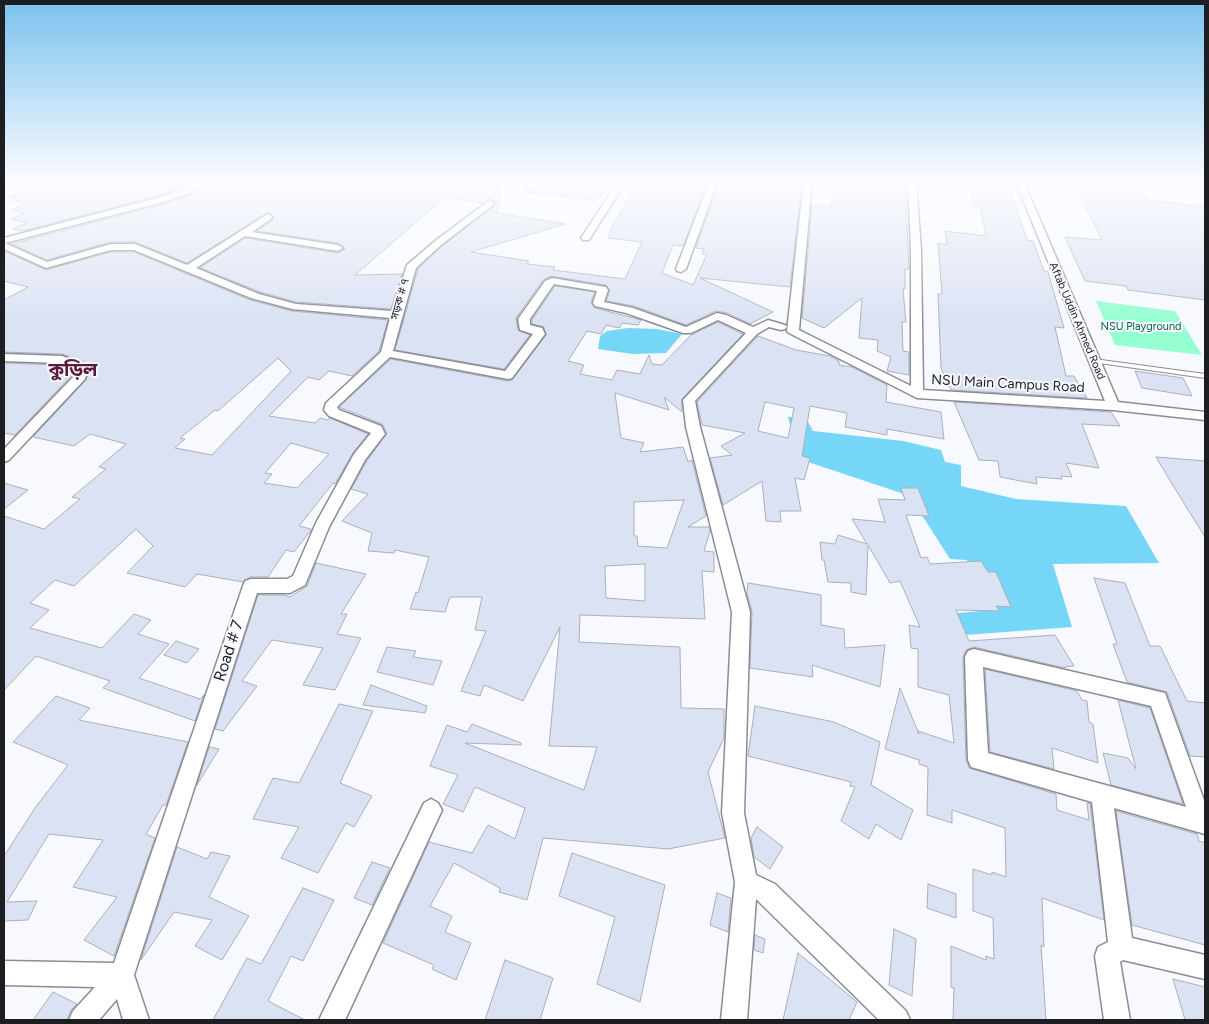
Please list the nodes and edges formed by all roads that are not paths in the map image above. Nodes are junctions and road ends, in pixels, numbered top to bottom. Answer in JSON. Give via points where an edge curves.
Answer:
{"nodes":[{"id":1,"x":5,"y":228,"type":"dead end"},
{"id":2,"x":54,"y":228,"type":"edge"},
{"id":3,"x":250,"y":228,"type":"edge"},
{"id":4,"x":458,"y":228,"type":"edge"},
{"id":5,"x":593,"y":228,"type":"edge"},
{"id":6,"x":696,"y":228,"type":"edge"},
{"id":7,"x":801,"y":228,"type":"edge"},
{"id":8,"x":915,"y":228,"type":"edge"},
{"id":9,"x":1039,"y":228,"type":"edge"},
{"id":10,"x":243,"y":232,"type":"junction"},
{"id":11,"x":23,"y":236,"type":"junction"},
{"id":12,"x":586,"y":238,"type":"dead end"},
{"id":13,"x":4,"y":241,"type":"edge"},
{"id":14,"x":4,"y":246,"type":"edge"},
{"id":15,"x":338,"y":248,"type":"dead end"},
{"id":16,"x":189,"y":268,"type":"junction"},
{"id":17,"x":681,"y":269,"type":"dead end"},
{"id":18,"x":396,"y":314,"type":"junction"},
{"id":19,"x":787,"y":329,"type":"junction"},
{"id":20,"x":753,"y":332,"type":"junction"},
{"id":21,"x":387,"y":354,"type":"junction"},
{"id":22,"x":4,"y":357,"type":"edge"},
{"id":23,"x":1094,"y":361,"type":"junction"},
{"id":24,"x":1205,"y":376,"type":"edge"},
{"id":25,"x":917,"y":394,"type":"junction"},
{"id":26,"x":1113,"y":406,"type":"junction"},
{"id":27,"x":1205,"y":416,"type":"edge"},
{"id":28,"x":4,"y":457,"type":"edge"},
{"id":29,"x":1102,"y":794,"type":"junction"},
{"id":30,"x":431,"y":810,"type":"dead end"},
{"id":31,"x":1203,"y":822,"type":"edge"},
{"id":32,"x":746,"y":882,"type":"junction"},
{"id":33,"x":1121,"y":948,"type":"junction"},
{"id":34,"x":1205,"y":967,"type":"edge"},
{"id":35,"x":4,"y":973,"type":"edge"},
{"id":36,"x":122,"y":975,"type":"junction"},
{"id":37,"x":82,"y":1020,"type":"edge"},
{"id":38,"x":136,"y":1020,"type":"edge"},
{"id":39,"x":332,"y":1020,"type":"edge"},
{"id":40,"x":734,"y":1020,"type":"edge"},
{"id":41,"x":897,"y":1020,"type":"edge"},
{"id":42,"x":1117,"y":1020,"type":"edge"}],
"edges":[{"from":1,"to":11,"type":"street"},
{"from":2,"to":11,"type":"street"},
{"from":3,"to":10,"type":"street"},
{"from":4,"to":18,"type":"street","name":"সড়ক # ৭","via":[[411,267]]},
{"from":5,"to":12,"type":"street"},
{"from":6,"to":17,"type":"street"},
{"from":7,"to":19,"type":"street"},
{"from":8,"to":25,"type":"street"},
{"from":9,"to":23,"type":"street","name":"Aftab Uddin Ahmed Road"},
{"from":10,"to":15,"type":"street"},
{"from":10,"to":16,"type":"street"},
{"from":11,"to":13,"type":"street"},
{"from":14,"to":16,"type":"street","via":[[46,265],[111,247],[135,247]]},
{"from":16,"to":18,"type":"street","via":[[255,296],[296,306]]},
{"from":18,"to":21,"type":"street","name":"সড়ক # ৭"},
{"from":19,"to":20,"type":"street","via":[[768,323]]},
{"from":19,"to":25,"type":"street","name":"NSU Main Campus Road"},
{"from":20,"to":21,"type":"street","via":[[716,316],[687,331],[629,310],[599,304],[602,289],[552,281],[524,319],[524,328],[538,330],[540,334],[508,375]]},
{"from":20,"to":32,"type":"street","via":[[688,400],[741,612],[733,813]]},
{"from":21,"to":36,"type":"street","name":"Road # 7","via":[[331,406],[330,410],[376,429],[378,434],[358,457],[321,526],[299,580],[290,586],[250,586]]},
{"from":22,"to":28,"type":"street","via":[[62,360],[82,368],[81,376]]},
{"from":23,"to":24,"type":"lane"},
{"from":23,"to":26,"type":"street","name":"Aftab Uddin Ahmed Road"},
{"from":25,"to":26,"type":"street","name":"NSU Main Campus Road"},
{"from":26,"to":27,"type":"street","name":"NSU Main Campus Road"},
{"from":29,"to":31,"type":"street"},
{"from":29,"to":31,"type":"street","via":[[978,760],[974,657],[1158,699]]},
{"from":29,"to":33,"type":"street"},
{"from":30,"to":39,"type":"street"},
{"from":32,"to":40,"type":"street"},
{"from":32,"to":41,"type":"street","via":[[768,892]]},
{"from":33,"to":34,"type":"street"},
{"from":33,"to":42,"type":"street","via":[[1107,956]]},
{"from":35,"to":36,"type":"street"},
{"from":36,"to":37,"type":"street"},
{"from":36,"to":38,"type":"street"}]}
